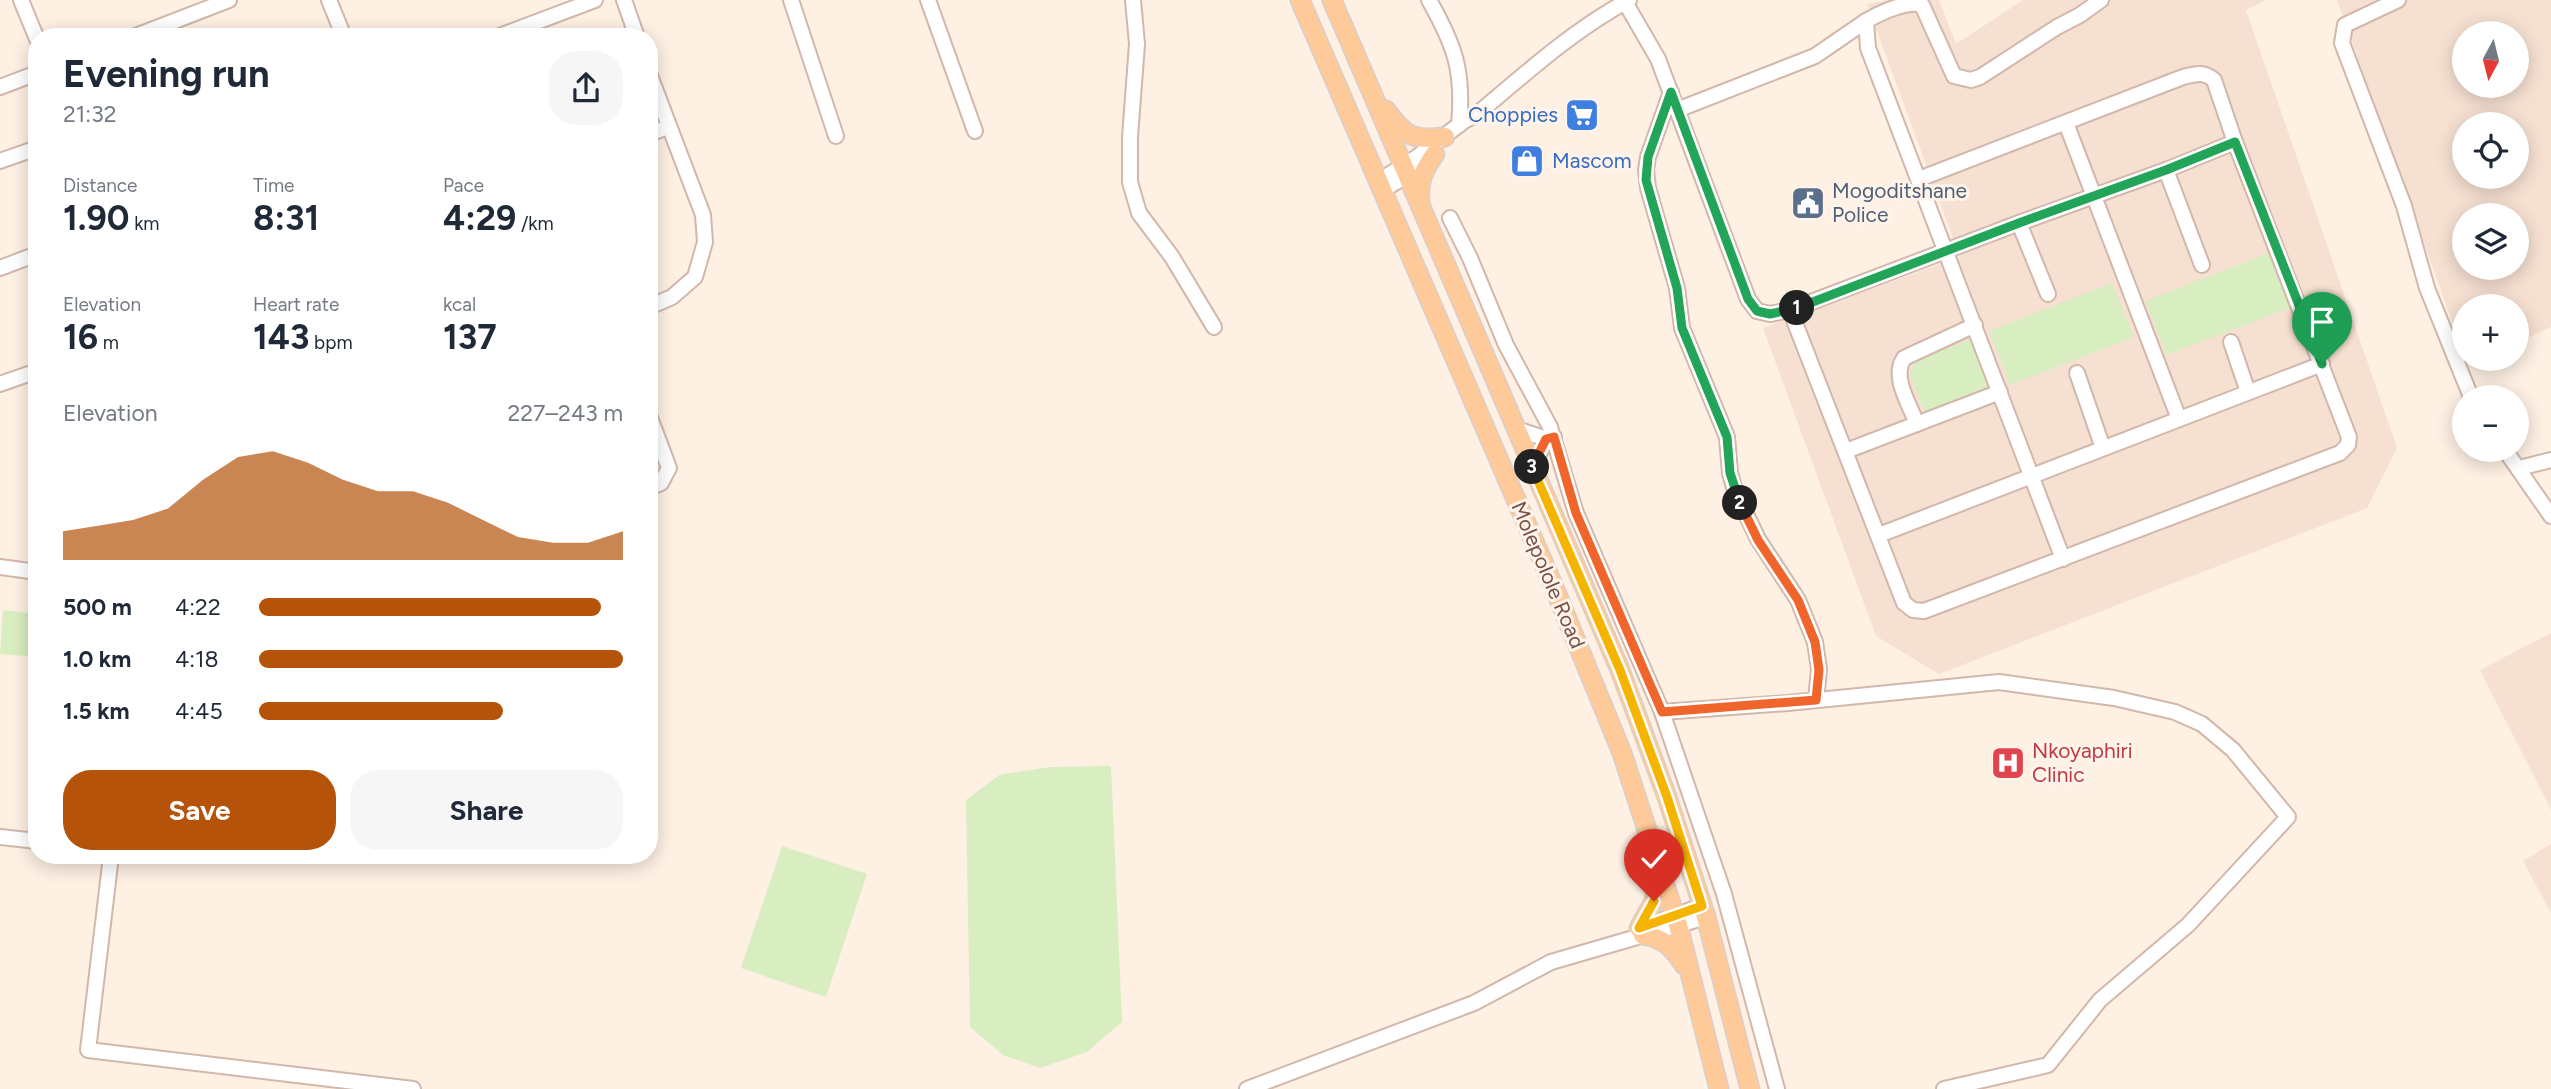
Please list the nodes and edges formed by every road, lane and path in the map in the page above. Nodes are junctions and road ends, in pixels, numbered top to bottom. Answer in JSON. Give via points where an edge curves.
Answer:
{"nodes":[{"id":1,"x":21,"y":0,"type":"edge"},
{"id":2,"x":229,"y":0,"type":"edge"},
{"id":3,"x":330,"y":0,"type":"edge"},
{"id":4,"x":595,"y":0,"type":"edge"},
{"id":5,"x":624,"y":0,"type":"edge"},
{"id":6,"x":791,"y":0,"type":"edge"},
{"id":7,"x":928,"y":0,"type":"edge"},
{"id":8,"x":1133,"y":0,"type":"edge"},
{"id":9,"x":1300,"y":0,"type":"edge"},
{"id":10,"x":1332,"y":0,"type":"edge"},
{"id":11,"x":1429,"y":0,"type":"edge"},
{"id":12,"x":2101,"y":0,"type":"edge"},
{"id":13,"x":2398,"y":0,"type":"edge"},
{"id":14,"x":1619,"y":3,"type":"edge"},
{"id":15,"x":1890,"y":5,"type":"edge"},
{"id":16,"x":193,"y":6,"type":"edge"},
{"id":17,"x":1866,"y":21,"type":"junction"},
{"id":18,"x":32,"y":28,"type":"edge"},
{"id":19,"x":150,"y":28,"type":"edge"},
{"id":20,"x":341,"y":28,"type":"edge"},
{"id":21,"x":521,"y":28,"type":"edge"},
{"id":22,"x":634,"y":28,"type":"edge"},
{"id":23,"x":28,"y":76,"type":"edge"},
{"id":24,"x":0,"y":87,"type":"edge"},
{"id":25,"x":1671,"y":92,"type":"junction"},
{"id":26,"x":1373,"y":93,"type":"junction"},
{"id":27,"x":658,"y":99,"type":"edge"},
{"id":28,"x":1677,"y":110,"type":"junction"},
{"id":29,"x":1476,"y":116,"type":"junction"},
{"id":30,"x":2066,"y":123,"type":"junction"},
{"id":31,"x":668,"y":127,"type":"junction"},
{"id":32,"x":658,"y":131,"type":"edge"},
{"id":33,"x":975,"y":131,"type":"dead end"},
{"id":34,"x":1452,"y":131,"type":"junction"},
{"id":35,"x":835,"y":136,"type":"dead end"},
{"id":36,"x":2235,"y":142,"type":"junction"},
{"id":37,"x":28,"y":151,"type":"edge"},
{"id":38,"x":1435,"y":155,"type":"junction"},
{"id":39,"x":0,"y":161,"type":"edge"},
{"id":40,"x":2166,"y":170,"type":"junction"},
{"id":41,"x":1404,"y":172,"type":"junction"},
{"id":42,"x":1919,"y":179,"type":"junction"},
{"id":43,"x":1381,"y":185,"type":"junction"},
{"id":44,"x":2092,"y":196,"type":"junction"},
{"id":45,"x":1421,"y":209,"type":"junction"},
{"id":46,"x":1450,"y":218,"type":"dead end"},
{"id":47,"x":2019,"y":223,"type":"junction"},
{"id":48,"x":1947,"y":251,"type":"junction"},
{"id":49,"x":28,"y":257,"type":"edge"},
{"id":50,"x":2202,"y":265,"type":"dead end"},
{"id":51,"x":0,"y":268,"type":"edge"},
{"id":52,"x":2048,"y":294,"type":"dead end"},
{"id":53,"x":658,"y":303,"type":"edge"},
{"id":54,"x":1790,"y":310,"type":"junction"},
{"id":55,"x":1975,"y":325,"type":"junction"},
{"id":56,"x":1214,"y":327,"type":"dead end"},
{"id":57,"x":2231,"y":342,"type":"dead end"},
{"id":58,"x":2322,"y":364,"type":"junction"},
{"id":59,"x":2077,"y":373,"type":"dead end"},
{"id":60,"x":28,"y":374,"type":"edge"},
{"id":61,"x":0,"y":384,"type":"edge"},
{"id":62,"x":2466,"y":385,"type":"edge"},
{"id":63,"x":2000,"y":392,"type":"junction"},
{"id":64,"x":2248,"y":392,"type":"junction"},
{"id":65,"x":2179,"y":419,"type":"junction"},
{"id":66,"x":1917,"y":424,"type":"junction"},
{"id":67,"x":1516,"y":429,"type":"junction"},
{"id":68,"x":1550,"y":438,"type":"junction"},
{"id":69,"x":658,"y":439,"type":"edge"},
{"id":70,"x":2103,"y":448,"type":"junction"},
{"id":71,"x":1846,"y":451,"type":"junction"},
{"id":72,"x":2551,"y":460,"type":"edge"},
{"id":73,"x":2514,"y":462,"type":"edge"},
{"id":74,"x":1532,"y":466,"type":"junction"},
{"id":75,"x":2519,"y":468,"type":"junction"},
{"id":76,"x":2031,"y":476,"type":"junction"},
{"id":77,"x":658,"y":484,"type":"edge"},
{"id":78,"x":2551,"y":516,"type":"edge"},
{"id":79,"x":1879,"y":535,"type":"junction"},
{"id":80,"x":2063,"y":559,"type":"junction"},
{"id":81,"x":0,"y":567,"type":"edge"},
{"id":82,"x":28,"y":571,"type":"edge"},
{"id":83,"x":1816,"y":700,"type":"junction"},
{"id":84,"x":1662,"y":712,"type":"junction"},
{"id":85,"x":0,"y":837,"type":"edge"},
{"id":86,"x":28,"y":840,"type":"edge"},
{"id":87,"x":110,"y":864,"type":"edge"},
{"id":88,"x":1660,"y":868,"type":"junction"},
{"id":89,"x":1704,"y":912,"type":"junction"},
{"id":90,"x":1676,"y":920,"type":"junction"},
{"id":91,"x":1641,"y":932,"type":"junction"},
{"id":92,"x":1691,"y":973,"type":"junction"},
{"id":93,"x":413,"y":1089,"type":"edge"},
{"id":94,"x":1247,"y":1089,"type":"edge"},
{"id":95,"x":1719,"y":1089,"type":"edge"},
{"id":96,"x":1750,"y":1089,"type":"edge"},
{"id":97,"x":1777,"y":1089,"type":"edge"},
{"id":98,"x":1944,"y":1089,"type":"edge"}],
"edges":[{"from":1,"to":18,"type":"street"},
{"from":2,"to":16,"type":"street"},
{"from":3,"to":20,"type":"street"},
{"from":4,"to":21,"type":"street"},
{"from":5,"to":22,"type":"street"},
{"from":6,"to":35,"type":"street"},
{"from":7,"to":33,"type":"street"},
{"from":8,"to":56,"type":"street","via":[[1137,44],[1130,182],[1139,213]]},
{"from":9,"to":43,"type":"main road","name":"Molepolole Road"},
{"from":10,"to":26,"type":"main road","name":"Molepolole Road"},
{"from":11,"to":34,"type":"street","via":[[1457,60],[1461,84]]},
{"from":12,"to":15,"type":"street","via":[[1971,80],[1954,76],[1923,5]]},
{"from":13,"to":62,"type":"street","via":[[2345,25],[2342,43],[2404,206],[2427,288]]},
{"from":14,"to":25,"type":"street","via":[[1658,59]]},
{"from":14,"to":29,"type":"street","via":[[1546,55]]},
{"from":15,"to":17,"type":"street"},
{"from":16,"to":19,"type":"street"},
{"from":17,"to":28,"type":"street","via":[[1815,56]]},
{"from":17,"to":42,"type":"street","via":[[1868,48]]},
{"from":23,"to":24,"type":"street"},
{"from":25,"to":28,"type":"street"},
{"from":25,"to":83,"type":"street","via":[[1648,157],[1646,180],[1677,288],[1682,328],[1727,437],[1735,491],[1758,540],[1798,600],[1815,642],[1819,670]]},
{"from":26,"to":34,"type":"main road","via":[[1412,137]]},
{"from":26,"to":41,"type":"main road","name":"Molepolole Road"},
{"from":27,"to":31,"type":"street"},
{"from":28,"to":54,"type":"street","via":[[1748,299],[1757,311]]},
{"from":29,"to":34,"type":"street"},
{"from":29,"to":38,"type":"street"},
{"from":30,"to":36,"type":"street","via":[[2199,73],[2214,80]]},
{"from":30,"to":42,"type":"street"},
{"from":30,"to":44,"type":"street"},
{"from":31,"to":32,"type":"street"},
{"from":31,"to":53,"type":"street","via":[[703,215],[705,242],[695,277]]},
{"from":34,"to":41,"type":"street"},
{"from":36,"to":40,"type":"street"},
{"from":36,"to":58,"type":"street"},
{"from":37,"to":39,"type":"street"},
{"from":38,"to":41,"type":"street"},
{"from":38,"to":45,"type":"main road","via":[[1419,183]]},
{"from":40,"to":44,"type":"street"},
{"from":40,"to":50,"type":"street"},
{"from":41,"to":43,"type":"street"},
{"from":41,"to":45,"type":"main road","name":"Molepolole Road"},
{"from":42,"to":48,"type":"street"},
{"from":43,"to":88,"type":"main road","name":"Molepolole Road","via":[[1597,691]]},
{"from":44,"to":47,"type":"street"},
{"from":44,"to":65,"type":"street"},
{"from":45,"to":67,"type":"main road","name":"Molepolole Road"},
{"from":46,"to":68,"type":"street"},
{"from":47,"to":48,"type":"street"},
{"from":47,"to":52,"type":"street"},
{"from":48,"to":54,"type":"street"},
{"from":48,"to":55,"type":"street"},
{"from":49,"to":51,"type":"street"},
{"from":54,"to":71,"type":"street"},
{"from":55,"to":63,"type":"street"},
{"from":55,"to":66,"type":"street","via":[[1900,363],[1899,377]]},
{"from":57,"to":64,"type":"street"},
{"from":58,"to":64,"type":"street"},
{"from":58,"to":80,"type":"street","via":[[2349,437],[2340,453]]},
{"from":59,"to":70,"type":"street"},
{"from":60,"to":61,"type":"street"},
{"from":63,"to":66,"type":"street"},
{"from":63,"to":76,"type":"street"},
{"from":64,"to":65,"type":"street"},
{"from":65,"to":70,"type":"street"},
{"from":66,"to":71,"type":"street"},
{"from":67,"to":68,"type":"street"},
{"from":67,"to":74,"type":"main road","name":"Molepolole Road"},
{"from":68,"to":74,"type":"street"},
{"from":68,"to":84,"type":"street","via":[[1576,513]]},
{"from":69,"to":77,"type":"street","via":[[669,468]]},
{"from":70,"to":76,"type":"street"},
{"from":71,"to":79,"type":"street"},
{"from":72,"to":75,"type":"street"},
{"from":73,"to":75,"type":"street"},
{"from":74,"to":89,"type":"main road","name":"Molepolole Road","via":[[1620,670]]},
{"from":75,"to":78,"type":"street"},
{"from":76,"to":79,"type":"street"},
{"from":76,"to":80,"type":"street"},
{"from":79,"to":80,"type":"street","via":[[1904,603],[1913,610],[1924,611]]},
{"from":81,"to":82,"type":"street"},
{"from":83,"to":84,"type":"street"},
{"from":83,"to":98,"type":"street","via":[[1998,682],[2114,698],[2175,712],[2202,724],[2233,750],[2288,817],[2188,925],[2099,1000],[2048,1065]]},
{"from":84,"to":97,"type":"street","via":[[1724,894]]},
{"from":85,"to":86,"type":"street"},
{"from":87,"to":93,"type":"street","via":[[88,1050]]},
{"from":88,"to":90,"type":"main road","name":"Molepolole Road"},
{"from":88,"to":91,"type":"main road","via":[[1654,901]]},
{"from":89,"to":90,"type":"street"},
{"from":89,"to":96,"type":"main road","name":"Molepolole Road"},
{"from":90,"to":91,"type":"street"},
{"from":90,"to":92,"type":"main road","name":"Molepolole Road"},
{"from":91,"to":92,"type":"main road","via":[[1668,944]]},
{"from":91,"to":94,"type":"street","via":[[1551,962],[1474,1003]]},
{"from":92,"to":95,"type":"main road","name":"Molepolole Road"}]}
